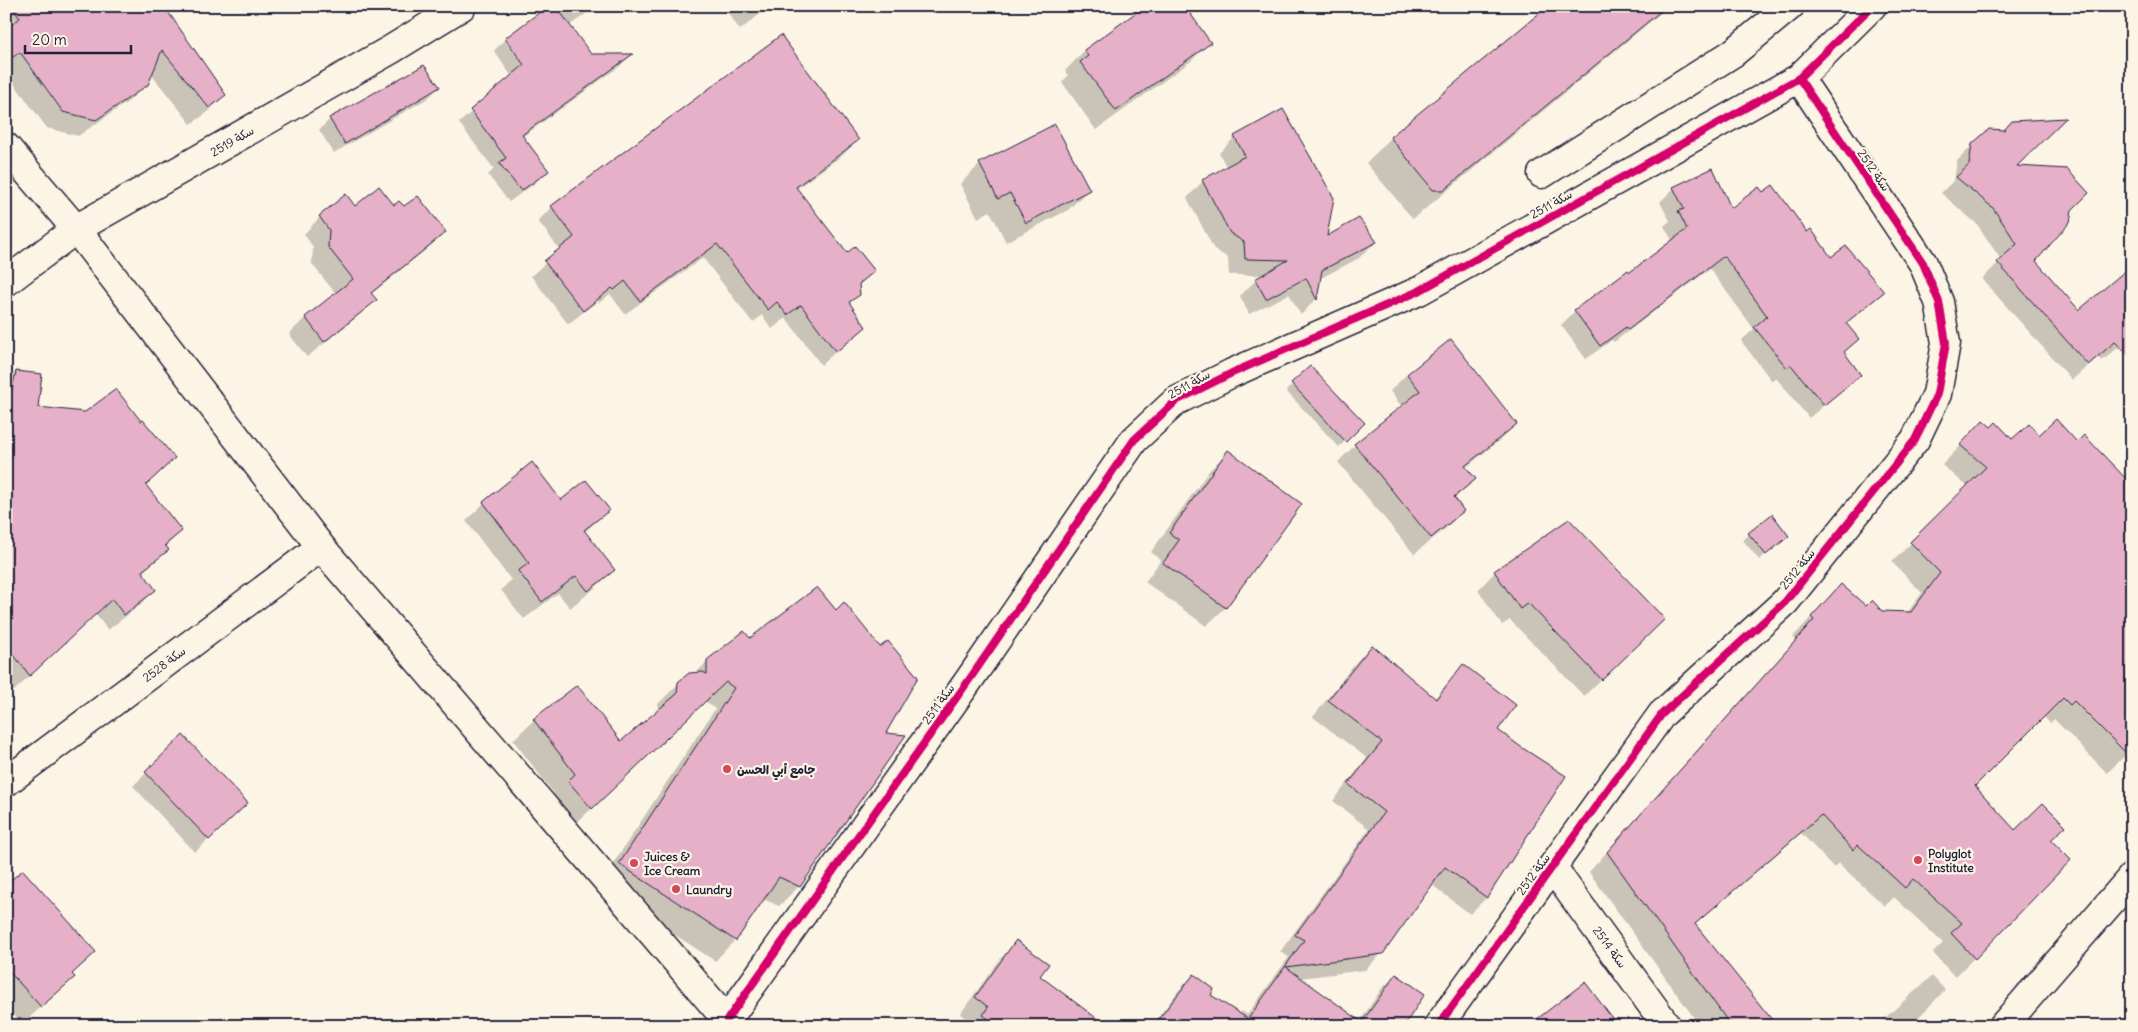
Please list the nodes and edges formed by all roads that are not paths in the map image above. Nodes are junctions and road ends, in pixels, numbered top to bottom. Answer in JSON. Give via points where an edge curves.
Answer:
{"nodes":[{"id":1,"x":462,"y":6,"type":"edge"},
{"id":2,"x":1790,"y":6,"type":"edge"},
{"id":3,"x":1872,"y":6,"type":"edge"},
{"id":4,"x":1799,"y":78,"type":"junction"},
{"id":5,"x":6,"y":147,"type":"edge"},
{"id":6,"x":1542,"y":174,"type":"dead end"},
{"id":7,"x":76,"y":229,"type":"junction"},
{"id":8,"x":6,"y":282,"type":"edge"},
{"id":9,"x":321,"y":547,"type":"junction"},
{"id":10,"x":6,"y":782,"type":"edge"},
{"id":11,"x":1552,"y":867,"type":"junction"},
{"id":12,"x":2132,"y":877,"type":"edge"},
{"id":13,"x":726,"y":1023,"type":"edge"},
{"id":14,"x":1438,"y":1026,"type":"edge"},
{"id":15,"x":1667,"y":1026,"type":"edge"},
{"id":16,"x":2003,"y":1026,"type":"edge"}],
"edges":[{"from":1,"to":7,"type":"street","name":"سكة 2519"},
{"from":2,"to":6,"type":"street","via":[[1733,53]]},
{"from":3,"to":4,"type":"street","name":"سكة 2511"},
{"from":4,"to":11,"type":"street","name":"سكة 2512","via":[[1923,263],[1939,302],[1946,343],[1937,394],[1915,440],[1785,602],[1662,714]]},
{"from":4,"to":13,"type":"street","name":"سكة 2511","via":[[1419,291],[1176,401],[1134,440]]},
{"from":5,"to":7,"type":"street"},
{"from":7,"to":8,"type":"street","name":"سكة 2519"},
{"from":7,"to":9,"type":"street"},
{"from":9,"to":10,"type":"street","name":"سكة 2528"},
{"from":9,"to":13,"type":"street"},
{"from":11,"to":14,"type":"street","name":"سكة 2512"},
{"from":11,"to":15,"type":"street","name":"سكة 2514"},
{"from":12,"to":16,"type":"street"}]}
